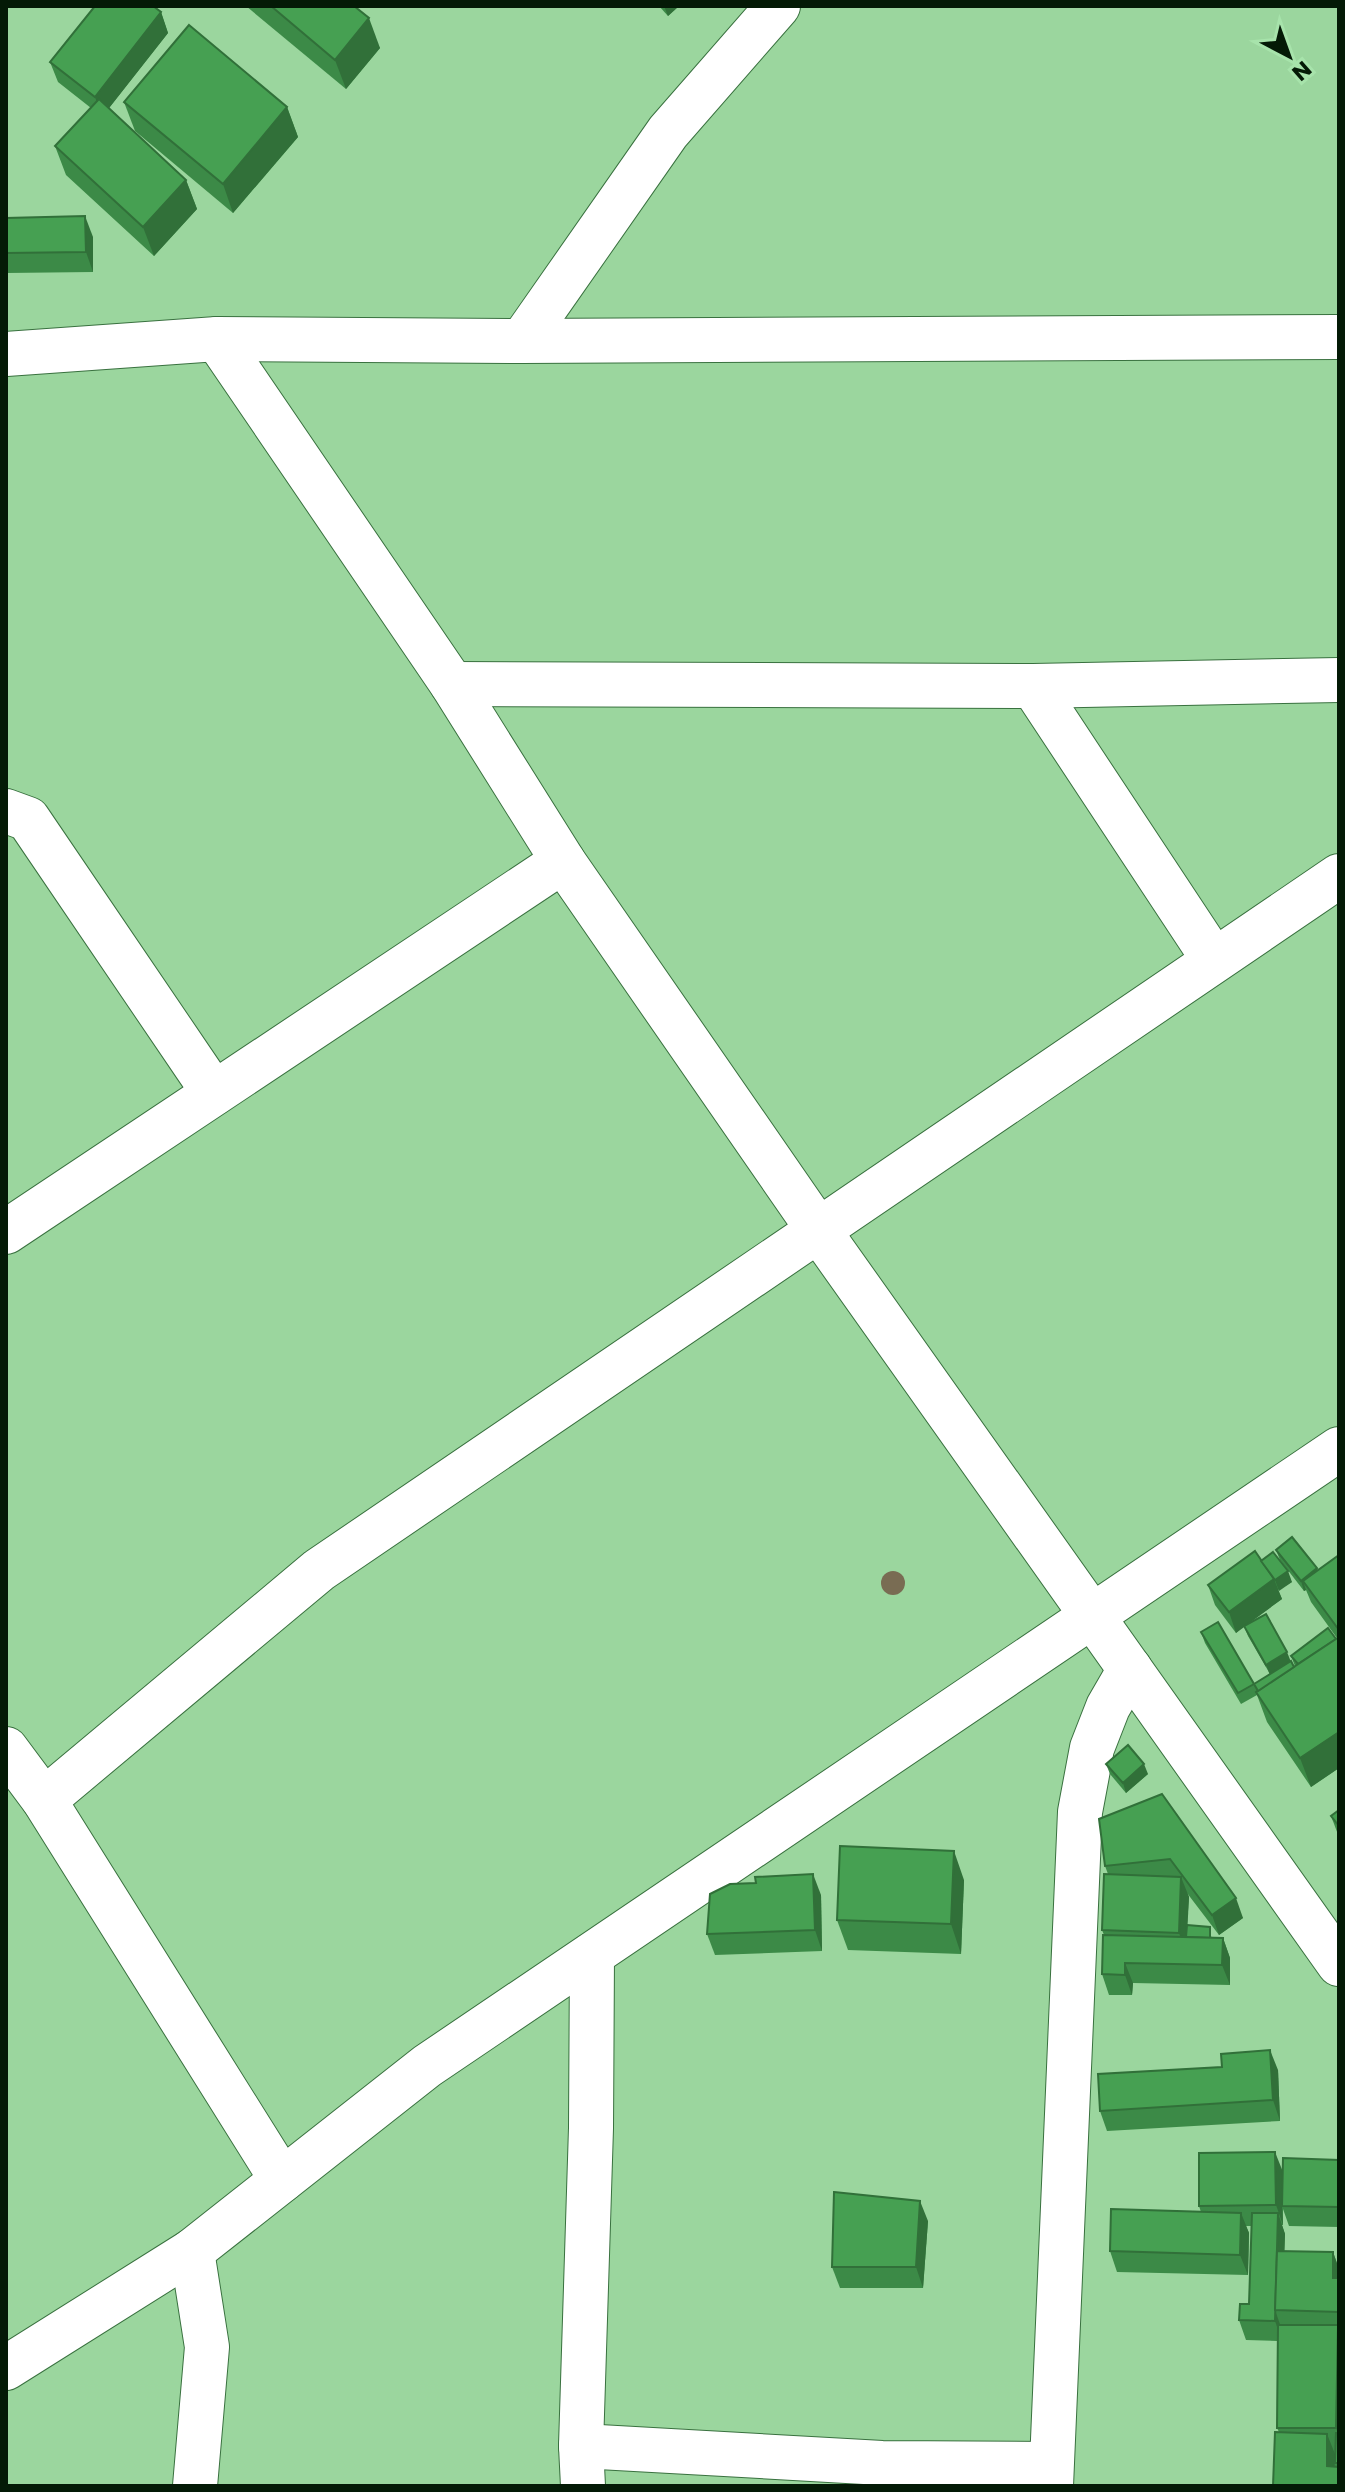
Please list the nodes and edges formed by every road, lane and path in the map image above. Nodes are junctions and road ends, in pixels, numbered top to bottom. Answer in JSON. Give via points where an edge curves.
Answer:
{"nodes":[{"id":1,"x":778,"y":6,"type":"edge"},
{"id":2,"x":1339,"y":337,"type":"edge"},
{"id":3,"x":217,"y":339,"type":"junction"},
{"id":4,"x":522,"y":341,"type":"junction"},
{"id":5,"x":6,"y":354,"type":"edge"},
{"id":6,"x":1339,"y":680,"type":"edge"},
{"id":7,"x":452,"y":684,"type":"junction"},
{"id":8,"x":1033,"y":686,"type":"junction"},
{"id":9,"x":6,"y":811,"type":"edge"},
{"id":10,"x":563,"y":861,"type":"junction"},
{"id":11,"x":1339,"y":876,"type":"edge"},
{"id":12,"x":1214,"y":960,"type":"junction"},
{"id":13,"x":214,"y":1093,"type":"junction"},
{"id":14,"x":817,"y":1228,"type":"junction"},
{"id":15,"x":6,"y":1232,"type":"edge"},
{"id":16,"x":1339,"y":1449,"type":"edge"},
{"id":17,"x":1092,"y":1616,"type":"junction"},
{"id":18,"x":1130,"y":1669,"type":"junction"},
{"id":19,"x":6,"y":1749,"type":"edge"},
{"id":20,"x":44,"y":1800,"type":"junction"},
{"id":21,"x":592,"y":1955,"type":"junction"},
{"id":22,"x":1339,"y":1964,"type":"edge"},
{"id":23,"x":282,"y":2180,"type":"junction"},
{"id":24,"x":192,"y":2251,"type":"junction"},
{"id":25,"x":6,"y":2368,"type":"edge"},
{"id":26,"x":582,"y":2466,"type":"edge"},
{"id":27,"x":1051,"y":2475,"type":"edge"},
{"id":28,"x":195,"y":2486,"type":"edge"}],
"edges":[{"from":1,"to":4,"type":"street","via":[[668,132]]},
{"from":2,"to":4,"type":"street"},
{"from":3,"to":4,"type":"street"},
{"from":3,"to":5,"type":"street"},
{"from":3,"to":7,"type":"street"},
{"from":6,"to":8,"type":"street"},
{"from":7,"to":8,"type":"street"},
{"from":7,"to":10,"type":"street"},
{"from":8,"to":12,"type":"street"},
{"from":9,"to":13,"type":"street","via":[[28,819]]},
{"from":10,"to":13,"type":"street"},
{"from":10,"to":14,"type":"street"},
{"from":11,"to":12,"type":"street"},
{"from":12,"to":14,"type":"street"},
{"from":13,"to":15,"type":"street"},
{"from":14,"to":17,"type":"street"},
{"from":14,"to":20,"type":"street","via":[[319,1570]]},
{"from":16,"to":17,"type":"street"},
{"from":17,"to":18,"type":"street"},
{"from":17,"to":21,"type":"street"},
{"from":18,"to":22,"type":"street"},
{"from":18,"to":27,"type":"street","via":[[1092,1748],[1080,1812]]},
{"from":19,"to":20,"type":"street"},
{"from":20,"to":23,"type":"street"},
{"from":21,"to":23,"type":"street","via":[[427,2066]]},
{"from":21,"to":26,"type":"street"},
{"from":23,"to":24,"type":"street"},
{"from":24,"to":25,"type":"street"},
{"from":24,"to":28,"type":"street","via":[[207,2347]]},
{"from":26,"to":27,"type":"street","via":[[882,2463]]}]}
